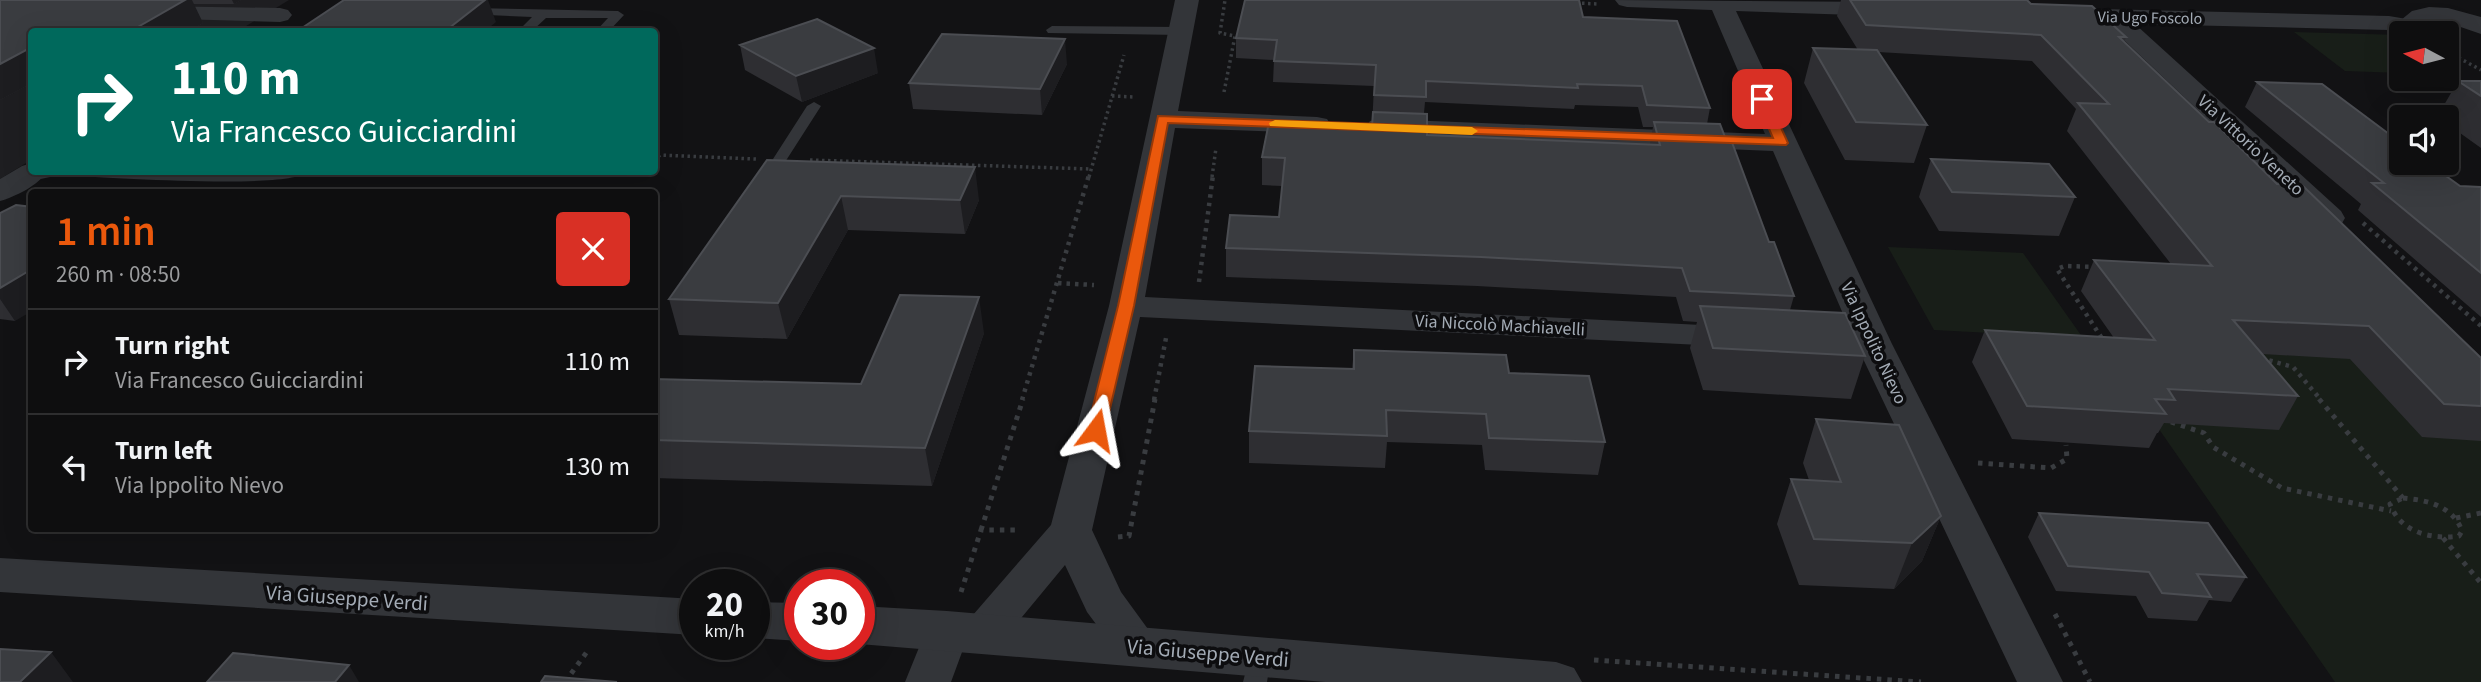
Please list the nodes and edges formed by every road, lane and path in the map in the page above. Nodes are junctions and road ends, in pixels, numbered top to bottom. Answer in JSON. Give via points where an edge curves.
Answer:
{"nodes":[{"id":1,"x":1719,"y":1,"type":"edge"},
{"id":2,"x":1619,"y":2,"type":"edge"},
{"id":3,"x":1568,"y":3,"type":"edge"},
{"id":4,"x":1905,"y":9,"type":"edge"},
{"id":5,"x":2036,"y":11,"type":"edge"},
{"id":6,"x":124,"y":12,"type":"edge"},
{"id":7,"x":450,"y":12,"type":"edge"},
{"id":8,"x":543,"y":13,"type":"junction"},
{"id":9,"x":1184,"y":16,"type":"edge"},
{"id":10,"x":2113,"y":17,"type":"junction"},
{"id":11,"x":2389,"y":23,"type":"edge"},
{"id":12,"x":260,"y":28,"type":"edge"},
{"id":13,"x":527,"y":28,"type":"edge"},
{"id":14,"x":605,"y":28,"type":"edge"},
{"id":15,"x":1052,"y":30,"type":"dead end"},
{"id":16,"x":1130,"y":32,"type":"junction"},
{"id":17,"x":1112,"y":96,"type":"junction"},
{"id":18,"x":814,"y":106,"type":"dead end"},
{"id":19,"x":1154,"y":108,"type":"junction"},
{"id":20,"x":1781,"y":143,"type":"junction"},
{"id":21,"x":658,"y":157,"type":"edge"},
{"id":22,"x":780,"y":159,"type":"junction"},
{"id":23,"x":1090,"y":169,"type":"junction"},
{"id":24,"x":47,"y":175,"type":"edge"},
{"id":25,"x":186,"y":175,"type":"edge"},
{"id":26,"x":278,"y":175,"type":"edge"},
{"id":27,"x":11,"y":185,"type":"edge"},
{"id":28,"x":2348,"y":235,"type":"edge"},
{"id":29,"x":2107,"y":267,"type":"edge"},
{"id":30,"x":1058,"y":283,"type":"junction"},
{"id":31,"x":1118,"y":292,"type":"junction"},
{"id":32,"x":1197,"y":309,"type":"junction"},
{"id":33,"x":1774,"y":339,"type":"edge"},
{"id":34,"x":2109,"y":349,"type":"edge"},
{"id":35,"x":2259,"y":357,"type":"edge"},
{"id":36,"x":2166,"y":421,"type":"edge"},
{"id":37,"x":2066,"y":445,"type":"dead end"},
{"id":38,"x":1978,"y":463,"type":"dead end"},
{"id":39,"x":2403,"y":498,"type":"junction"},
{"id":40,"x":2391,"y":511,"type":"junction"},
{"id":41,"x":2481,"y":513,"type":"edge"},
{"id":42,"x":2456,"y":518,"type":"junction"},
{"id":43,"x":981,"y":530,"type":"junction"},
{"id":44,"x":1072,"y":530,"type":"junction"},
{"id":45,"x":1114,"y":537,"type":"dead end"},
{"id":46,"x":2443,"y":538,"type":"junction"},
{"id":47,"x":0,"y":575,"type":"edge"},
{"id":48,"x":2481,"y":583,"type":"edge"},
{"id":49,"x":679,"y":616,"type":"edge"},
{"id":50,"x":962,"y":622,"type":"junction"},
{"id":51,"x":875,"y":625,"type":"edge"},
{"id":52,"x":1138,"y":647,"type":"junction"},
{"id":53,"x":1257,"y":670,"type":"edge"},
{"id":54,"x":928,"y":682,"type":"edge"},
{"id":55,"x":1556,"y":682,"type":"edge"},
{"id":56,"x":2040,"y":682,"type":"edge"}],
"edges":[{"from":1,"to":2,"type":"street"},
{"from":1,"to":4,"type":"street"},
{"from":1,"to":20,"type":"street","name":"Via Ippolito Nievo"},
{"from":2,"to":3,"type":"path"},
{"from":5,"to":10,"type":"street","name":"Via Ugo Foscolo"},
{"from":6,"to":12,"type":"street","via":[[288,10]]},
{"from":7,"to":8,"type":"lane"},
{"from":8,"to":13,"type":"lane"},
{"from":8,"to":14,"type":"lane","via":[[618,15]]},
{"from":9,"to":16,"type":"lane"},
{"from":9,"to":19,"type":"street"},
{"from":10,"to":11,"type":"street","name":"Via Ugo Foscolo"},
{"from":10,"to":28,"type":"street","name":"Via Vittorio Veneto"},
{"from":15,"to":16,"type":"lane"},
{"from":16,"to":17,"type":"path"},
{"from":17,"to":19,"type":"path"},
{"from":17,"to":23,"type":"path"},
{"from":18,"to":22,"type":"lane"},
{"from":19,"to":20,"type":"street","via":[[1348,126]]},
{"from":19,"to":31,"type":"street"},
{"from":20,"to":56,"type":"street","name":"Via Ippolito Nievo","via":[[1858,343]]},
{"from":21,"to":22,"type":"path"},
{"from":22,"to":23,"type":"path"},
{"from":23,"to":30,"type":"path"},
{"from":24,"to":27,"type":"lane"},
{"from":25,"to":26,"type":"lane"},
{"from":29,"to":34,"type":"path","via":[[2057,269]]},
{"from":30,"to":31,"type":"path"},
{"from":30,"to":43,"type":"path"},
{"from":31,"to":32,"type":"street","name":"Via Niccolò Machiavelli"},
{"from":31,"to":44,"type":"street"},
{"from":32,"to":33,"type":"street","name":"Via Niccolò Machiavelli"},
{"from":32,"to":45,"type":"path","via":[[1192,323],[1166,337],[1129,536]]},
{"from":35,"to":39,"type":"path","via":[[2293,368]]},
{"from":36,"to":40,"type":"path","via":[[2204,433],[2213,447],[2282,488]]},
{"from":37,"to":38,"type":"path","via":[[2067,459],[2051,468]]},
{"from":39,"to":40,"type":"path","via":[[2391,503]]},
{"from":39,"to":42,"type":"path","via":[[2435,505]]},
{"from":40,"to":46,"type":"path","via":[[2416,531]]},
{"from":41,"to":42,"type":"path"},
{"from":42,"to":46,"type":"path","via":[[2462,531],[2459,536]]},
{"from":43,"to":44,"type":"path"},
{"from":43,"to":50,"type":"path"},
{"from":44,"to":50,"type":"street"},
{"from":44,"to":52,"type":"street","via":[[1103,600]]},
{"from":46,"to":48,"type":"path"},
{"from":47,"to":49,"type":"street","name":"Via Giuseppe Verdi"},
{"from":50,"to":51,"type":"street","name":"Via Giuseppe Verdi"},
{"from":50,"to":52,"type":"street","name":"Via Giuseppe Verdi"},
{"from":50,"to":54,"type":"street"},
{"from":52,"to":53,"type":"street","name":"Via Giuseppe Verdi"},
{"from":53,"to":55,"type":"street","name":"Via Giuseppe Verdi"}]}
